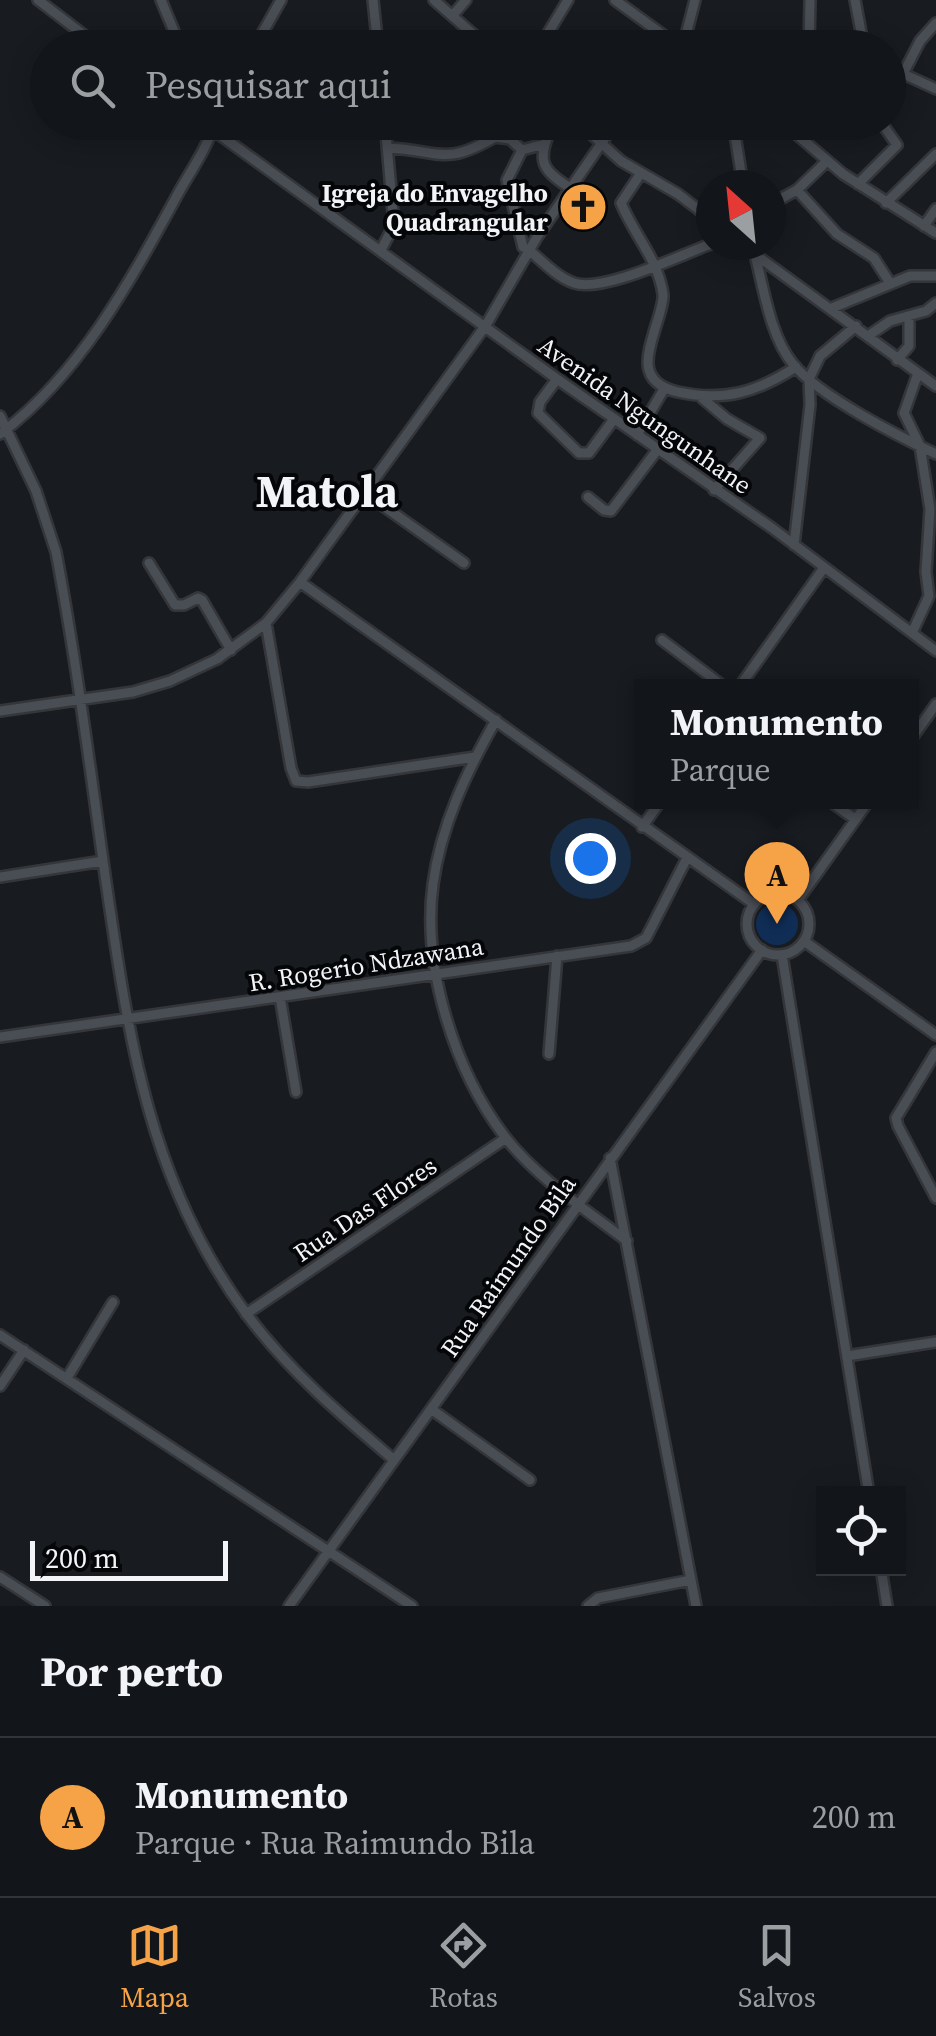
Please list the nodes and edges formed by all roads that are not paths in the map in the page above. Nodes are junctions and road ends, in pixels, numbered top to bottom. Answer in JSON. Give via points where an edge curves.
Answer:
{"nodes":[{"id":1,"x":38,"y":0,"type":"edge"},
{"id":2,"x":161,"y":0,"type":"edge"},
{"id":3,"x":281,"y":0,"type":"edge"},
{"id":4,"x":374,"y":0,"type":"edge"},
{"id":5,"x":434,"y":0,"type":"edge"},
{"id":6,"x":466,"y":0,"type":"edge"},
{"id":7,"x":568,"y":0,"type":"edge"},
{"id":8,"x":615,"y":0,"type":"edge"},
{"id":9,"x":695,"y":0,"type":"edge"},
{"id":10,"x":810,"y":0,"type":"edge"},
{"id":11,"x":856,"y":0,"type":"edge"},
{"id":12,"x":453,"y":15,"type":"junction"},
{"id":13,"x":936,"y":23,"type":"edge"},
{"id":14,"x":77,"y":30,"type":"edge"},
{"id":15,"x":174,"y":30,"type":"edge"},
{"id":16,"x":264,"y":30,"type":"edge"},
{"id":17,"x":376,"y":30,"type":"edge"},
{"id":18,"x":469,"y":30,"type":"edge"},
{"id":19,"x":550,"y":30,"type":"edge"},
{"id":20,"x":654,"y":30,"type":"edge"},
{"id":21,"x":687,"y":30,"type":"edge"},
{"id":22,"x":809,"y":30,"type":"edge"},
{"id":23,"x":861,"y":30,"type":"edge"},
{"id":24,"x":906,"y":70,"type":"edge"},
{"id":25,"x":906,"y":75,"type":"edge"},
{"id":26,"x":936,"y":89,"type":"edge"},
{"id":27,"x":201,"y":140,"type":"edge"},
{"id":28,"x":229,"y":140,"type":"edge"},
{"id":29,"x":386,"y":140,"type":"edge"},
{"id":30,"x":489,"y":140,"type":"edge"},
{"id":31,"x":508,"y":140,"type":"edge"},
{"id":32,"x":546,"y":140,"type":"edge"},
{"id":33,"x":600,"y":140,"type":"edge"},
{"id":34,"x":735,"y":140,"type":"edge"},
{"id":35,"x":805,"y":140,"type":"edge"},
{"id":36,"x":893,"y":140,"type":"edge"},
{"id":37,"x":602,"y":142,"type":"junction"},
{"id":38,"x":545,"y":144,"type":"junction"},
{"id":39,"x":387,"y":148,"type":"junction"},
{"id":40,"x":522,"y":150,"type":"junction"},
{"id":41,"x":936,"y":154,"type":"edge"},
{"id":42,"x":827,"y":160,"type":"junction"},
{"id":43,"x":740,"y":170,"type":"edge"},
{"id":44,"x":641,"y":174,"type":"junction"},
{"id":45,"x":858,"y":184,"type":"junction"},
{"id":46,"x":570,"y":188,"type":"junction"},
{"id":47,"x":797,"y":190,"type":"junction"},
{"id":48,"x":786,"y":196,"type":"edge"},
{"id":49,"x":886,"y":203,"type":"junction"},
{"id":50,"x":696,"y":208,"type":"edge"},
{"id":51,"x":936,"y":209,"type":"edge"},
{"id":52,"x":924,"y":226,"type":"junction"},
{"id":53,"x":936,"y":233,"type":"edge"},
{"id":54,"x":526,"y":248,"type":"junction"},
{"id":55,"x":381,"y":250,"type":"junction"},
{"id":56,"x":696,"y":250,"type":"edge"},
{"id":57,"x":756,"y":260,"type":"edge"},
{"id":58,"x":762,"y":260,"type":"edge"},
{"id":59,"x":654,"y":265,"type":"junction"},
{"id":60,"x":936,"y":276,"type":"edge"},
{"id":61,"x":890,"y":283,"type":"junction"},
{"id":62,"x":936,"y":303,"type":"edge"},
{"id":63,"x":832,"y":308,"type":"junction"},
{"id":64,"x":909,"y":316,"type":"junction"},
{"id":65,"x":486,"y":325,"type":"junction"},
{"id":66,"x":856,"y":326,"type":"junction"},
{"id":67,"x":868,"y":336,"type":"junction"},
{"id":68,"x":897,"y":360,"type":"junction"},
{"id":69,"x":796,"y":367,"type":"junction"},
{"id":70,"x":918,"y":376,"type":"junction"},
{"id":71,"x":557,"y":379,"type":"junction"},
{"id":72,"x":809,"y":379,"type":"junction"},
{"id":73,"x":689,"y":384,"type":"dead end"},
{"id":74,"x":936,"y":386,"type":"edge"},
{"id":75,"x":664,"y":389,"type":"junction"},
{"id":76,"x":677,"y":392,"type":"junction"},
{"id":77,"x":702,"y":398,"type":"junction"},
{"id":78,"x":0,"y":416,"type":"edge"},
{"id":79,"x":614,"y":419,"type":"junction"},
{"id":80,"x":4,"y":431,"type":"edge"},
{"id":81,"x":637,"y":435,"type":"junction"},
{"id":82,"x":920,"y":446,"type":"junction"},
{"id":83,"x":658,"y":449,"type":"junction"},
{"id":84,"x":936,"y":454,"type":"edge"},
{"id":85,"x":714,"y":490,"type":"junction"},
{"id":86,"x":365,"y":493,"type":"junction"},
{"id":87,"x":588,"y":497,"type":"dead end"},
{"id":88,"x":794,"y":545,"type":"junction"},
{"id":89,"x":150,"y":563,"type":"dead end"},
{"id":90,"x":464,"y":563,"type":"dead end"},
{"id":91,"x":823,"y":569,"type":"junction"},
{"id":92,"x":300,"y":582,"type":"junction"},
{"id":93,"x":266,"y":623,"type":"junction"},
{"id":94,"x":912,"y":633,"type":"junction"},
{"id":95,"x":662,"y":640,"type":"dead end"},
{"id":96,"x":231,"y":650,"type":"junction"},
{"id":97,"x":936,"y":651,"type":"edge"},
{"id":98,"x":714,"y":679,"type":"edge"},
{"id":99,"x":745,"y":679,"type":"edge"},
{"id":100,"x":80,"y":701,"type":"junction"},
{"id":101,"x":936,"y":704,"type":"edge"},
{"id":102,"x":0,"y":709,"type":"edge"},
{"id":103,"x":496,"y":720,"type":"junction"},
{"id":104,"x":919,"y":728,"type":"edge"},
{"id":105,"x":475,"y":757,"type":"junction"},
{"id":106,"x":655,"y":809,"type":"edge"},
{"id":107,"x":841,"y":809,"type":"edge"},
{"id":108,"x":863,"y":809,"type":"edge"},
{"id":109,"x":855,"y":819,"type":"junction"},
{"id":110,"x":642,"y":827,"type":"junction"},
{"id":111,"x":687,"y":858,"type":"junction"},
{"id":112,"x":103,"y":861,"type":"junction"},
{"id":113,"x":0,"y":878,"type":"edge"},
{"id":114,"x":798,"y":900,"type":"junction"},
{"id":115,"x":754,"y":904,"type":"junction"},
{"id":116,"x":804,"y":940,"type":"junction"},
{"id":117,"x":762,"y":950,"type":"junction"},
{"id":118,"x":782,"y":955,"type":"junction"},
{"id":119,"x":557,"y":956,"type":"junction"},
{"id":120,"x":436,"y":973,"type":"junction"},
{"id":121,"x":280,"y":997,"type":"junction"},
{"id":122,"x":126,"y":1019,"type":"junction"},
{"id":123,"x":936,"y":1035,"type":"edge"},
{"id":124,"x":0,"y":1037,"type":"edge"},
{"id":125,"x":936,"y":1052,"type":"edge"},
{"id":126,"x":549,"y":1054,"type":"dead end"},
{"id":127,"x":296,"y":1092,"type":"dead end"},
{"id":128,"x":506,"y":1138,"type":"junction"},
{"id":129,"x":610,"y":1158,"type":"junction"},
{"id":130,"x":936,"y":1198,"type":"edge"},
{"id":131,"x":578,"y":1203,"type":"junction"},
{"id":132,"x":627,"y":1242,"type":"junction"},
{"id":133,"x":113,"y":1302,"type":"dead end"},
{"id":134,"x":246,"y":1314,"type":"junction"},
{"id":135,"x":0,"y":1335,"type":"edge"},
{"id":136,"x":936,"y":1342,"type":"edge"},
{"id":137,"x":24,"y":1350,"type":"junction"},
{"id":138,"x":847,"y":1356,"type":"junction"},
{"id":139,"x":67,"y":1378,"type":"junction"},
{"id":140,"x":0,"y":1386,"type":"edge"},
{"id":141,"x":431,"y":1410,"type":"junction"},
{"id":142,"x":394,"y":1460,"type":"junction"},
{"id":143,"x":530,"y":1480,"type":"dead end"},
{"id":144,"x":868,"y":1486,"type":"edge"},
{"id":145,"x":329,"y":1551,"type":"junction"},
{"id":146,"x":882,"y":1576,"type":"edge"},
{"id":147,"x":0,"y":1577,"type":"edge"},
{"id":148,"x":691,"y":1580,"type":"junction"},
{"id":149,"x":44,"y":1606,"type":"edge"},
{"id":150,"x":290,"y":1606,"type":"edge"},
{"id":151,"x":412,"y":1606,"type":"edge"},
{"id":152,"x":588,"y":1606,"type":"edge"},
{"id":153,"x":696,"y":1606,"type":"edge"},
{"id":154,"x":887,"y":1606,"type":"edge"}],
"edges":[{"from":1,"to":14,"type":"street"},
{"from":2,"to":15,"type":"street"},
{"from":3,"to":16,"type":"street"},
{"from":4,"to":17,"type":"street"},
{"from":5,"to":12,"type":"street"},
{"from":6,"to":12,"type":"street"},
{"from":7,"to":19,"type":"street"},
{"from":8,"to":20,"type":"street"},
{"from":9,"to":21,"type":"street"},
{"from":10,"to":22,"type":"street"},
{"from":11,"to":23,"type":"street"},
{"from":12,"to":18,"type":"street"},
{"from":13,"to":24,"type":"street"},
{"from":25,"to":26,"type":"street"},
{"from":27,"to":80,"type":"street","via":[[104,319],[53,384]]},
{"from":28,"to":55,"type":"street","name":"Avenida Ngungunhane"},
{"from":29,"to":39,"type":"street"},
{"from":30,"to":39,"type":"street","via":[[458,155]]},
{"from":31,"to":40,"type":"street"},
{"from":32,"to":38,"type":"street"},
{"from":33,"to":37,"type":"street"},
{"from":34,"to":43,"type":"street"},
{"from":35,"to":42,"type":"street"},
{"from":36,"to":45,"type":"street","via":[[896,145]]},
{"from":37,"to":44,"type":"street"},
{"from":37,"to":46,"type":"street"},
{"from":38,"to":40,"type":"street"},
{"from":38,"to":46,"type":"street","via":[[544,168]]},
{"from":39,"to":55,"type":"street","via":[[394,225]]},
{"from":40,"to":54,"type":"street","via":[[507,180]]},
{"from":41,"to":49,"type":"street"},
{"from":42,"to":45,"type":"street"},
{"from":42,"to":47,"type":"street"},
{"from":44,"to":50,"type":"street"},
{"from":44,"to":59,"type":"street","via":[[621,203]]},
{"from":45,"to":49,"type":"street"},
{"from":46,"to":54,"type":"street"},
{"from":47,"to":48,"type":"street"},
{"from":47,"to":61,"type":"street","via":[[837,234],[874,258]]},
{"from":49,"to":52,"type":"street"},
{"from":51,"to":52,"type":"street"},
{"from":52,"to":53,"type":"street"},
{"from":54,"to":59,"type":"street","via":[[585,286]]},
{"from":54,"to":65,"type":"street"},
{"from":55,"to":65,"type":"street","name":"Avenida Ngungunhane"},
{"from":56,"to":59,"type":"street"},
{"from":57,"to":69,"type":"street"},
{"from":58,"to":63,"type":"street"},
{"from":59,"to":75,"type":"street","via":[[664,297],[648,368]]},
{"from":60,"to":61,"type":"street"},
{"from":61,"to":63,"type":"street"},
{"from":62,"to":64,"type":"street"},
{"from":63,"to":66,"type":"street"},
{"from":64,"to":67,"type":"street"},
{"from":64,"to":68,"type":"street","via":[[909,346]]},
{"from":65,"to":71,"type":"street","name":"Avenida Ngungunhane"},
{"from":65,"to":86,"type":"street"},
{"from":66,"to":67,"type":"street"},
{"from":66,"to":72,"type":"street","via":[[820,356]]},
{"from":67,"to":68,"type":"street"},
{"from":68,"to":70,"type":"street"},
{"from":69,"to":72,"type":"street"},
{"from":69,"to":77,"type":"street","via":[[755,390]]},
{"from":70,"to":74,"type":"street"},
{"from":70,"to":82,"type":"street","via":[[904,413]]},
{"from":71,"to":79,"type":"street","name":"Avenida Ngungunhane"},
{"from":71,"to":79,"type":"street","via":[[538,413],[579,453],[590,453]]},
{"from":72,"to":82,"type":"street"},
{"from":72,"to":88,"type":"street"},
{"from":73,"to":76,"type":"street"},
{"from":75,"to":76,"type":"street"},
{"from":75,"to":81,"type":"street"},
{"from":76,"to":77,"type":"street"},
{"from":77,"to":85,"type":"street","via":[[760,438]]},
{"from":78,"to":80,"type":"street"},
{"from":79,"to":81,"type":"street","name":"Avenida Ngungunhane"},
{"from":80,"to":100,"type":"street","via":[[36,491],[56,552]]},
{"from":81,"to":83,"type":"street","name":"Avenida Ngungunhane"},
{"from":82,"to":84,"type":"street"},
{"from":82,"to":94,"type":"street","via":[[930,509],[929,596]]},
{"from":83,"to":85,"type":"street","name":"Avenida Ngungunhane"},
{"from":83,"to":87,"type":"street","via":[[611,511]]},
{"from":85,"to":88,"type":"street","name":"Avenida Ngungunhane"},
{"from":86,"to":90,"type":"street"},
{"from":86,"to":92,"type":"street"},
{"from":88,"to":91,"type":"street","name":"Avenida Ngungunhane"},
{"from":89,"to":96,"type":"street","via":[[175,605],[202,600]]},
{"from":91,"to":94,"type":"street","name":"Avenida Ngungunhane"},
{"from":91,"to":99,"type":"street"},
{"from":92,"to":93,"type":"street"},
{"from":92,"to":103,"type":"street"},
{"from":93,"to":96,"type":"street"},
{"from":93,"to":105,"type":"street","via":[[296,781]]},
{"from":94,"to":97,"type":"street","name":"Avenida Ngungunhane"},
{"from":95,"to":98,"type":"street"},
{"from":96,"to":100,"type":"street","via":[[170,682]]},
{"from":100,"to":102,"type":"street"},
{"from":100,"to":112,"type":"street"},
{"from":101,"to":104,"type":"street"},
{"from":103,"to":105,"type":"street"},
{"from":103,"to":110,"type":"street"},
{"from":105,"to":120,"type":"street","via":[[434,876]]},
{"from":106,"to":110,"type":"street"},
{"from":107,"to":109,"type":"street"},
{"from":108,"to":109,"type":"street"},
{"from":109,"to":114,"type":"street"},
{"from":110,"to":111,"type":"street"},
{"from":111,"to":115,"type":"street"},
{"from":111,"to":119,"type":"street","name":"R. Rogerio Ndzawana","via":[[641,942]]},
{"from":112,"to":113,"type":"street"},
{"from":112,"to":122,"type":"street"},
{"from":114,"to":115,"type":"street","via":[[774,894]]},
{"from":114,"to":116,"type":"street","via":[[808,915]]},
{"from":115,"to":117,"type":"street","via":[[748,929]]},
{"from":116,"to":118,"type":"street"},
{"from":116,"to":123,"type":"street"},
{"from":117,"to":118,"type":"street"},
{"from":117,"to":129,"type":"street","name":"Rua Raimundo Bila"},
{"from":118,"to":138,"type":"street"},
{"from":119,"to":120,"type":"street","name":"R. Rogerio Ndzawana"},
{"from":119,"to":126,"type":"street"},
{"from":120,"to":121,"type":"street","name":"R. Rogerio Ndzawana"},
{"from":120,"to":128,"type":"street","via":[[453,1040]]},
{"from":121,"to":122,"type":"street","name":"R. Rogerio Ndzawana"},
{"from":121,"to":127,"type":"street"},
{"from":122,"to":124,"type":"street","name":"R. Rogerio Ndzawana"},
{"from":122,"to":134,"type":"street","via":[[167,1170]]},
{"from":125,"to":130,"type":"street","via":[[896,1118]]},
{"from":128,"to":131,"type":"street"},
{"from":128,"to":134,"type":"street","name":"Rua Das Flores"},
{"from":129,"to":131,"type":"street","name":"Rua Raimundo Bila"},
{"from":129,"to":132,"type":"street"},
{"from":131,"to":132,"type":"street"},
{"from":131,"to":141,"type":"street","name":"Rua Raimundo Bila"},
{"from":132,"to":148,"type":"street"},
{"from":133,"to":139,"type":"street"},
{"from":134,"to":142,"type":"street","via":[[309,1387]]},
{"from":135,"to":137,"type":"street"},
{"from":136,"to":138,"type":"street"},
{"from":137,"to":139,"type":"street"},
{"from":137,"to":140,"type":"street"},
{"from":138,"to":144,"type":"street"},
{"from":139,"to":145,"type":"street"},
{"from":141,"to":142,"type":"street","name":"Rua Raimundo Bila"},
{"from":141,"to":143,"type":"street"},
{"from":142,"to":145,"type":"street","name":"Rua Raimundo Bila"},
{"from":145,"to":150,"type":"street","name":"Rua Raimundo Bila"},
{"from":145,"to":151,"type":"street"},
{"from":146,"to":154,"type":"street"},
{"from":147,"to":149,"type":"street"},
{"from":148,"to":152,"type":"street","via":[[598,1598]]},
{"from":148,"to":153,"type":"street"}]}
